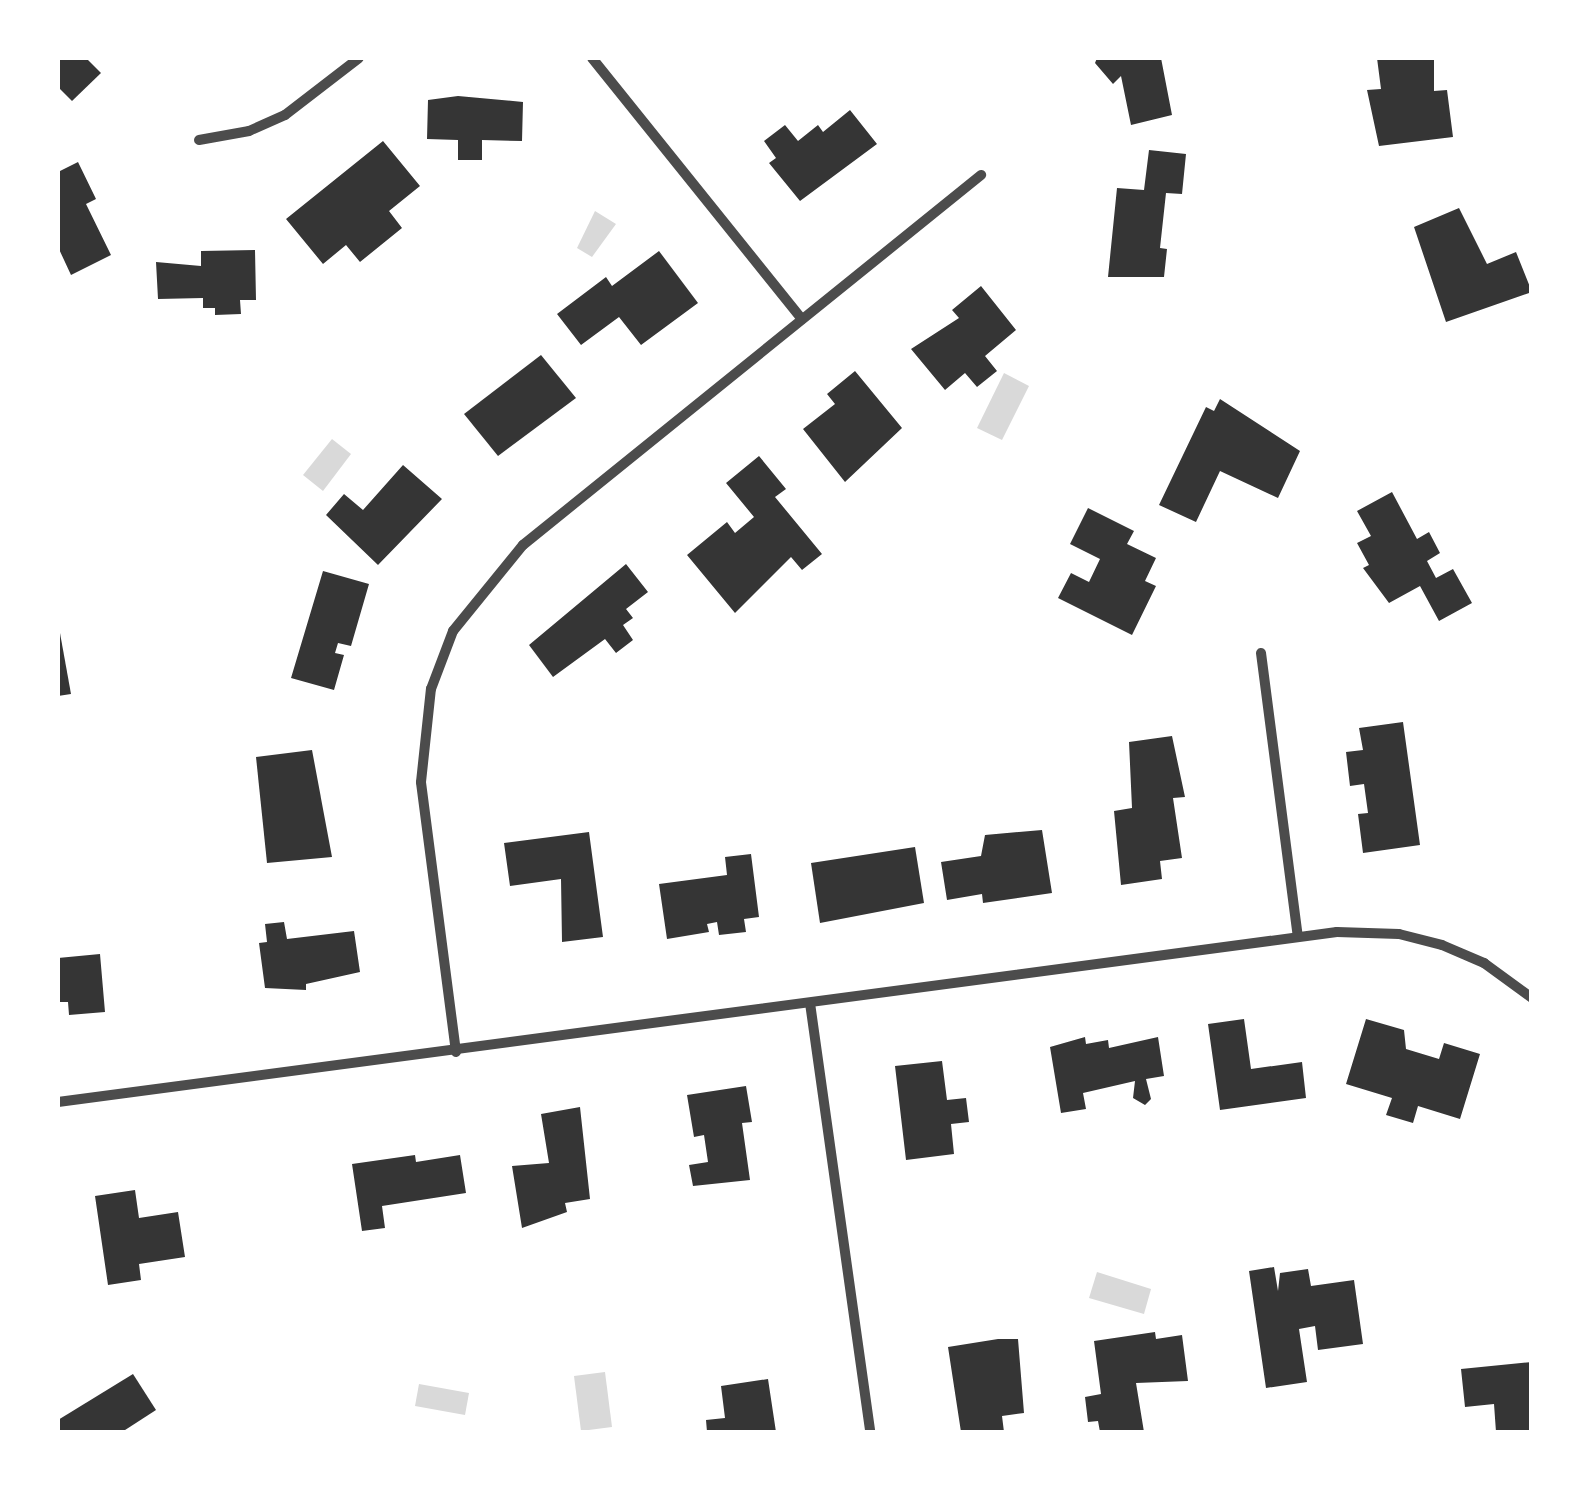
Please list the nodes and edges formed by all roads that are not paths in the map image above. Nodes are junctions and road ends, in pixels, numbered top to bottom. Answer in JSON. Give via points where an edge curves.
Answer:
{"nodes":[{"id":1,"x":359,"y":58,"type":"edge"},
{"id":2,"x":592,"y":58,"type":"edge"},
{"id":3,"x":198,"y":140,"type":"dead end"},
{"id":4,"x":982,"y":175,"type":"dead end"},
{"id":5,"x":802,"y":319,"type":"junction"},
{"id":6,"x":1261,"y":653,"type":"dead end"},
{"id":7,"x":1298,"y":937,"type":"junction"},
{"id":8,"x":1532,"y":998,"type":"edge"},
{"id":9,"x":810,"y":1004,"type":"junction"},
{"id":10,"x":456,"y":1052,"type":"junction"},
{"id":11,"x":58,"y":1102,"type":"edge"},
{"id":12,"x":870,"y":1432,"type":"edge"}],
"edges":[{"from":1,"to":3,"type":"street","via":[[284,115]]},
{"from":2,"to":5,"type":"street"},
{"from":4,"to":5,"type":"street"},
{"from":5,"to":10,"type":"street","via":[[512,556],[452,631],[430,689],[420,782]]},
{"from":6,"to":7,"type":"street"},
{"from":7,"to":8,"type":"street","via":[[1351,931],[1427,940],[1484,963]]},
{"from":7,"to":9,"type":"street"},
{"from":9,"to":10,"type":"street"},
{"from":9,"to":12,"type":"street"},
{"from":10,"to":11,"type":"street"}]}
